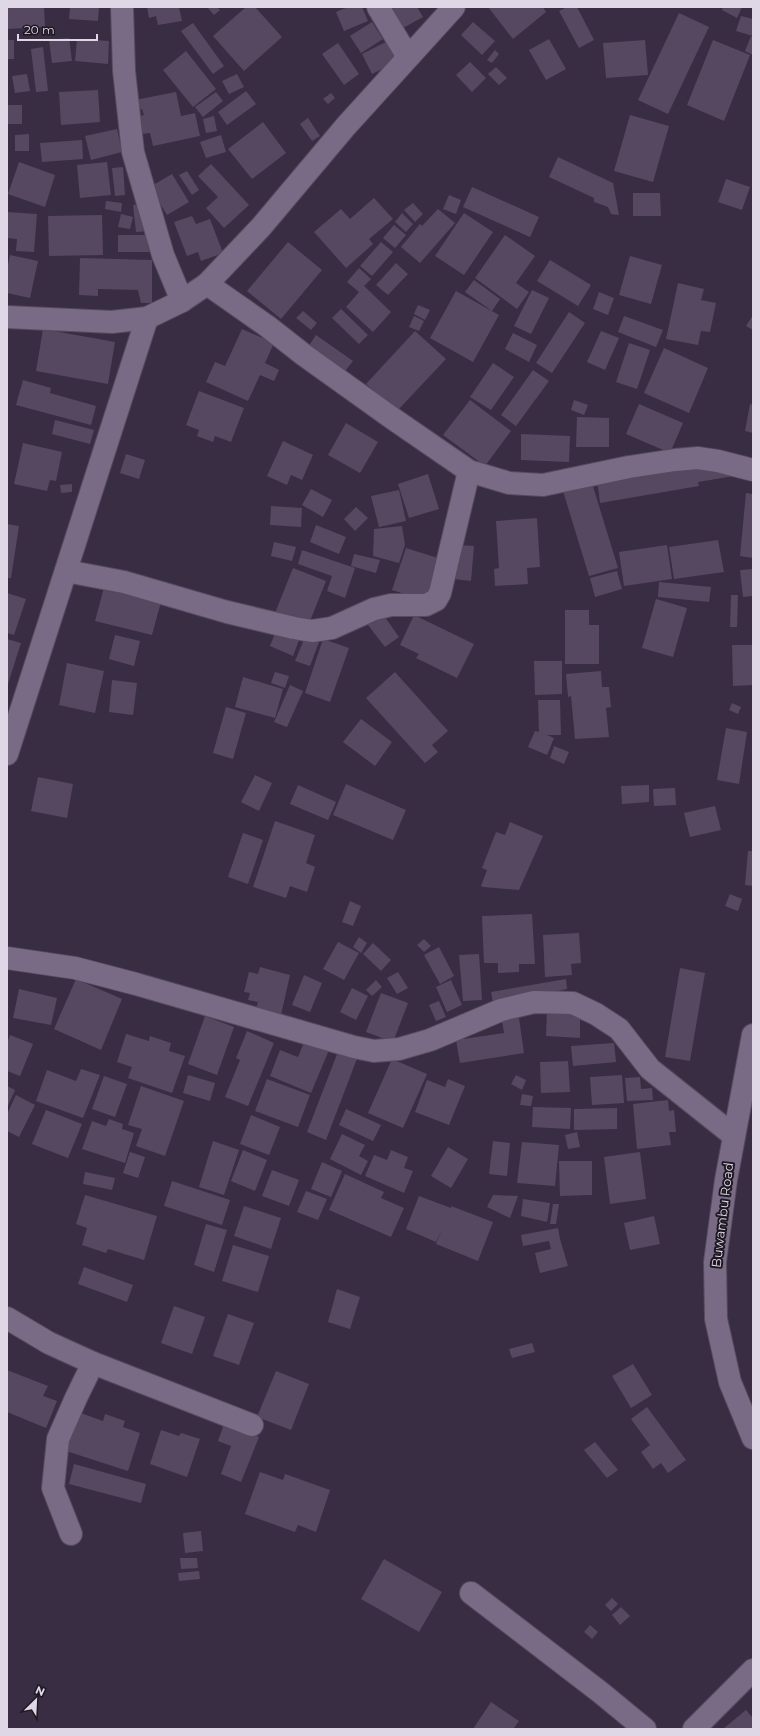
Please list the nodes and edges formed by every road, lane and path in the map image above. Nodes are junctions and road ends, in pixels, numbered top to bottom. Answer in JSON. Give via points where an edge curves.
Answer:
{"nodes":[{"id":1,"x":122,"y":7,"type":"edge"},
{"id":2,"x":378,"y":7,"type":"edge"},
{"id":3,"x":454,"y":7,"type":"edge"},
{"id":4,"x":408,"y":57,"type":"junction"},
{"id":5,"x":207,"y":284,"type":"junction"},
{"id":6,"x":182,"y":301,"type":"junction"},
{"id":7,"x":7,"y":317,"type":"edge"},
{"id":8,"x":147,"y":318,"type":"junction"},
{"id":9,"x":753,"y":470,"type":"edge"},
{"id":10,"x":469,"y":471,"type":"junction"},
{"id":11,"x":66,"y":570,"type":"junction"},
{"id":12,"x":7,"y":754,"type":"edge"},
{"id":13,"x":7,"y":958,"type":"edge"},
{"id":14,"x":753,"y":1035,"type":"edge"},
{"id":15,"x":733,"y":1135,"type":"junction"},
{"id":16,"x":7,"y":1318,"type":"edge"},
{"id":17,"x":94,"y":1363,"type":"junction"},
{"id":18,"x":252,"y":1425,"type":"dead end"},
{"id":19,"x":753,"y":1438,"type":"edge"},
{"id":20,"x":71,"y":1534,"type":"dead end"},
{"id":21,"x":471,"y":1593,"type":"dead end"},
{"id":22,"x":753,"y":1670,"type":"edge"},
{"id":23,"x":645,"y":1729,"type":"edge"},
{"id":24,"x":694,"y":1729,"type":"edge"}],
"edges":[{"from":1,"to":6,"type":"street","via":[[124,71],[133,152],[163,255]]},
{"from":2,"to":4,"type":"street"},
{"from":3,"to":4,"type":"street"},
{"from":4,"to":5,"type":"street","via":[[261,227]]},
{"from":5,"to":6,"type":"street"},
{"from":5,"to":10,"type":"street"},
{"from":6,"to":8,"type":"street"},
{"from":7,"to":8,"type":"street","via":[[112,322]]},
{"from":8,"to":11,"type":"street"},
{"from":9,"to":10,"type":"street","via":[[698,458],[629,467],[543,485],[509,483]]},
{"from":10,"to":11,"type":"street","via":[[440,593],[436,600],[426,605],[391,605],[374,609],[332,628],[312,631],[228,612],[124,582]]},
{"from":11,"to":12,"type":"street"},
{"from":13,"to":15,"type":"street","via":[[75,968],[374,1051],[405,1048],[501,1010],[521,1005],[534,1002],[573,1003],[619,1029],[650,1069]]},
{"from":14,"to":15,"type":"street","name":"Buwambu Road"},
{"from":15,"to":19,"type":"street","name":"Buwambu Road","via":[[715,1262],[716,1319],[730,1382]]},
{"from":16,"to":17,"type":"street","via":[[50,1344]]},
{"from":17,"to":18,"type":"street"},
{"from":17,"to":20,"type":"street","via":[[58,1439],[53,1488]]},
{"from":21,"to":23,"type":"street"},
{"from":22,"to":24,"type":"street"}]}
